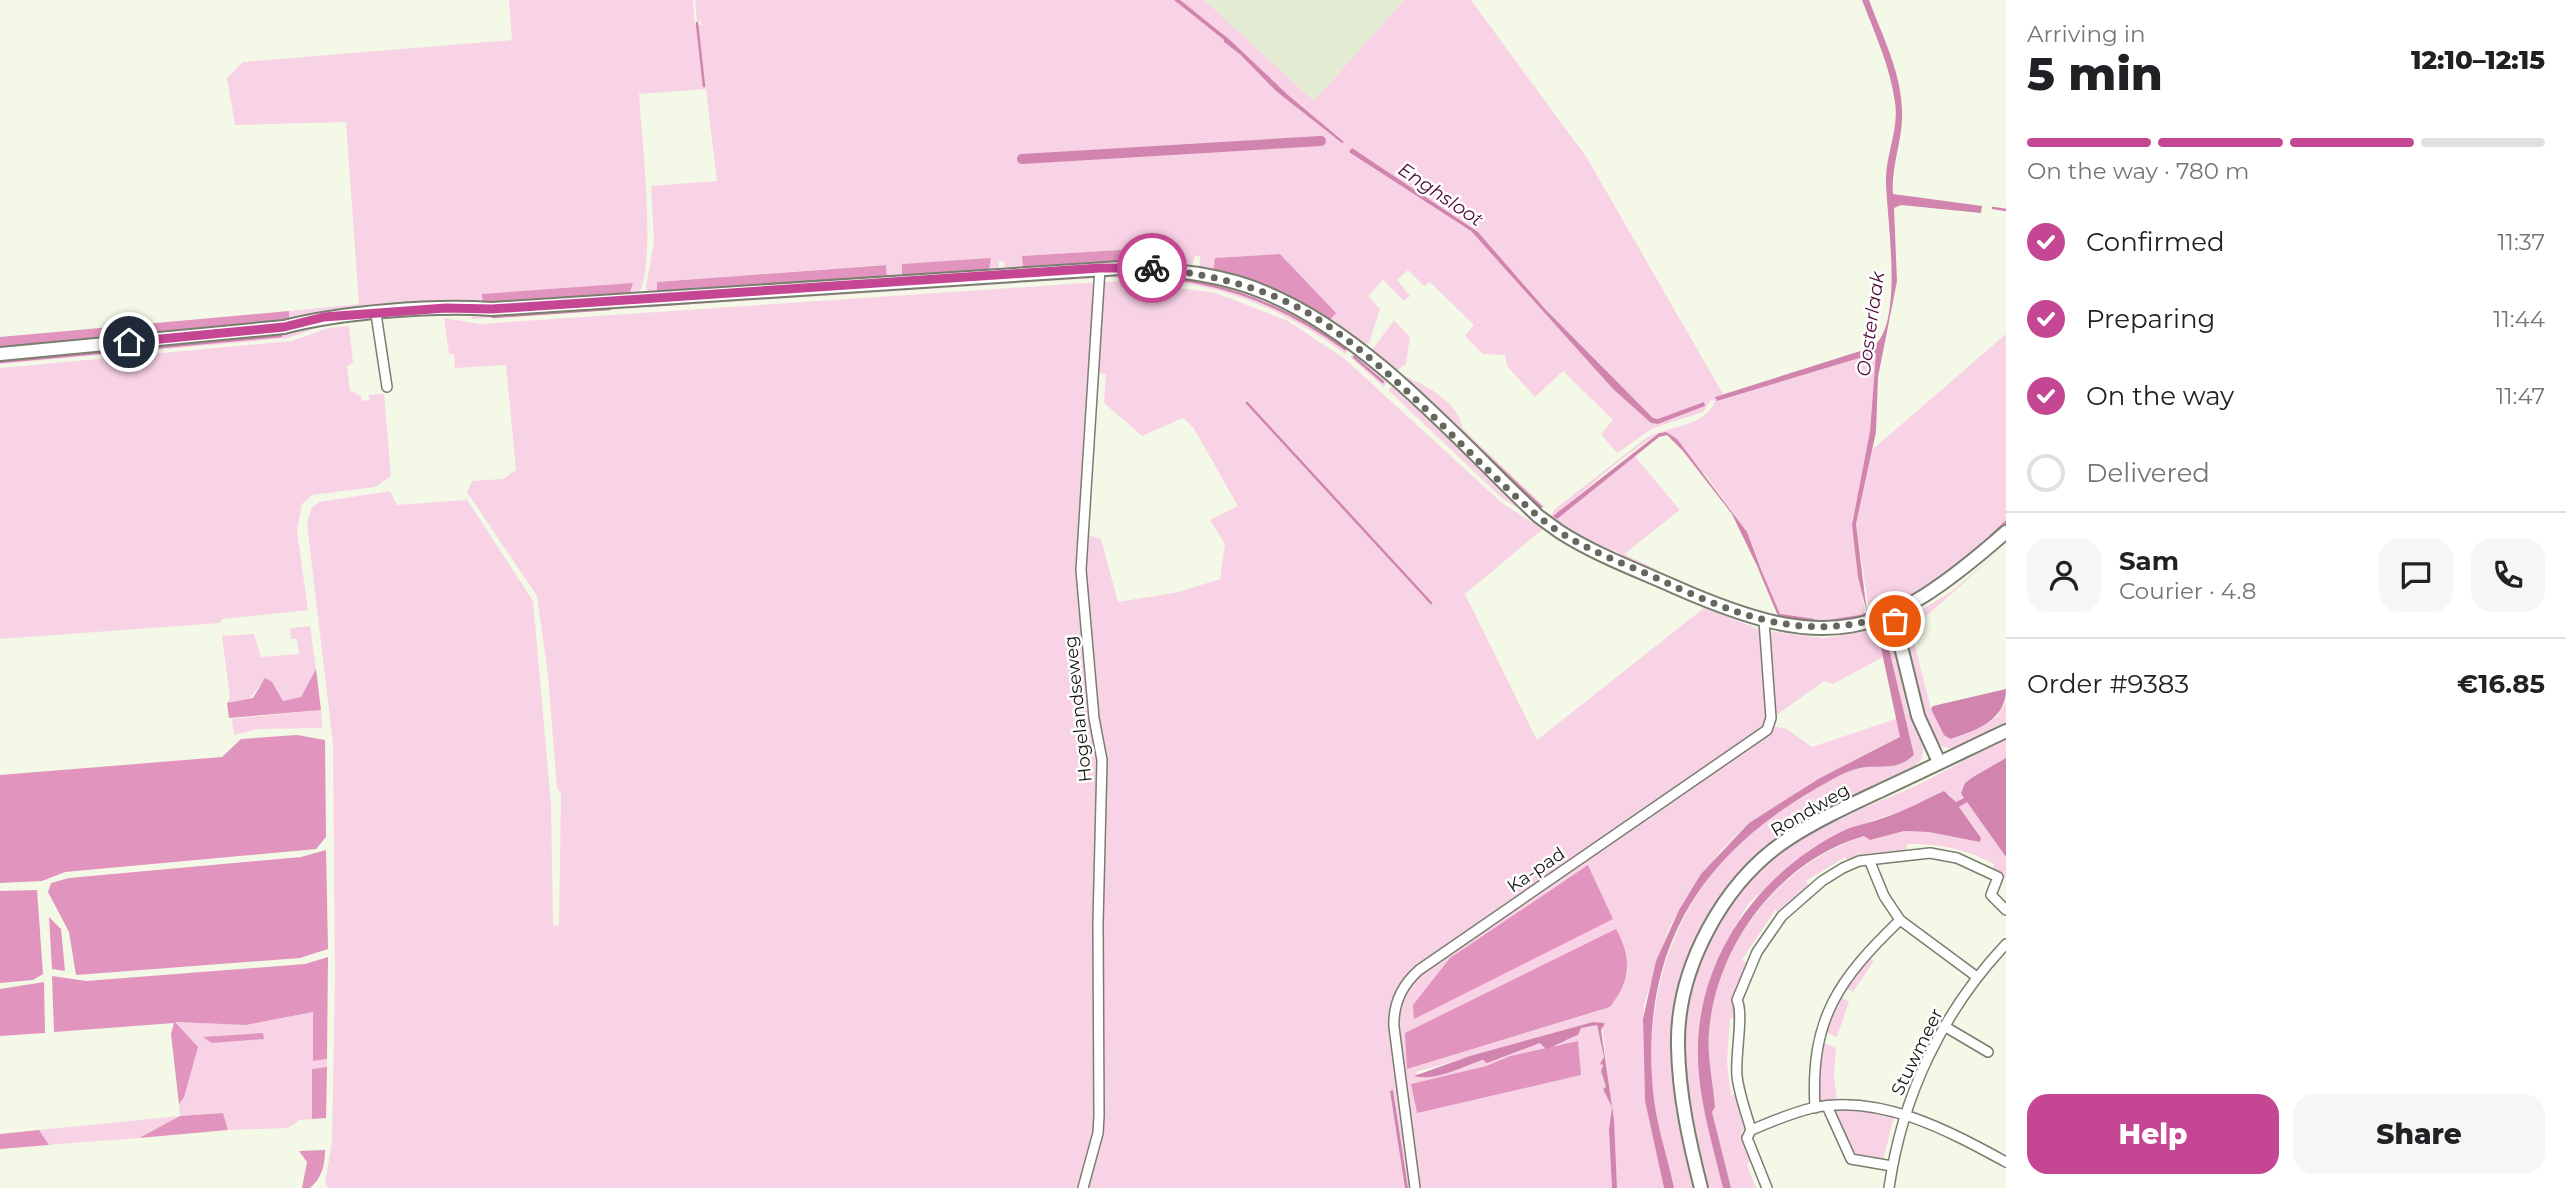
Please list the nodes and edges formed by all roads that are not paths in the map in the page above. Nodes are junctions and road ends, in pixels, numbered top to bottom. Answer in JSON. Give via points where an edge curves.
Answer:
{"nodes":[{"id":1,"x":1100,"y":268,"type":"junction"},
{"id":2,"x":376,"y":314,"type":"junction"},
{"id":3,"x":0,"y":354,"type":"edge"},
{"id":4,"x":387,"y":387,"type":"dead end"},
{"id":5,"x":2006,"y":531,"type":"edge"},
{"id":6,"x":1893,"y":614,"type":"junction"},
{"id":7,"x":1764,"y":621,"type":"junction"},
{"id":8,"x":2006,"y":731,"type":"edge"},
{"id":9,"x":1939,"y":762,"type":"junction"},
{"id":10,"x":1870,"y":862,"type":"junction"},
{"id":11,"x":2006,"y":910,"type":"edge"},
{"id":12,"x":1900,"y":920,"type":"junction"},
{"id":13,"x":2005,"y":946,"type":"edge"},
{"id":14,"x":1976,"y":977,"type":"junction"},
{"id":15,"x":1944,"y":1026,"type":"junction"},
{"id":16,"x":1988,"y":1052,"type":"dead end"},
{"id":17,"x":1827,"y":1107,"type":"junction"},
{"id":18,"x":1815,"y":1108,"type":"junction"},
{"id":19,"x":1904,"y":1115,"type":"junction"},
{"id":20,"x":1751,"y":1130,"type":"junction"},
{"id":21,"x":2006,"y":1162,"type":"edge"},
{"id":22,"x":1892,"y":1166,"type":"junction"},
{"id":23,"x":1083,"y":1188,"type":"edge"},
{"id":24,"x":1415,"y":1188,"type":"edge"},
{"id":25,"x":1700,"y":1188,"type":"edge"},
{"id":26,"x":1767,"y":1188,"type":"edge"},
{"id":27,"x":1889,"y":1188,"type":"edge"}],
"edges":[{"from":1,"to":2,"type":"street"},
{"from":1,"to":7,"type":"street","via":[[1196,272],[1266,293],[1315,318],[1372,359],[1547,523],[1597,552]]},
{"from":1,"to":23,"type":"street","name":"Hogelandseweg","via":[[1081,570],[1094,718],[1102,754],[1097,934],[1099,1116]]},
{"from":2,"to":3,"type":"street"},
{"from":2,"to":4,"type":"street"},
{"from":5,"to":6,"type":"street","via":[[1958,574]]},
{"from":6,"to":7,"type":"street","via":[[1827,628]]},
{"from":6,"to":9,"type":"street","via":[[1918,716]]},
{"from":7,"to":24,"type":"street","name":"Ka-pad","via":[[1771,718],[1767,730],[1419,970],[1404,986],[1396,1004],[1394,1027]]},
{"from":8,"to":9,"type":"street","name":"Rondweg"},
{"from":9,"to":25,"type":"street","name":"Rondweg","via":[[1786,840],[1741,883],[1709,929],[1685,992],[1678,1046],[1682,1108]]},
{"from":10,"to":11,"type":"street","via":[[1921,853],[1966,861],[1998,877],[1990,895]]},
{"from":10,"to":12,"type":"street"},
{"from":10,"to":20,"type":"street","via":[[1843,868],[1802,897],[1768,934],[1745,977],[1737,1000],[1742,1009],[1736,1060]]},
{"from":12,"to":14,"type":"street"},
{"from":12,"to":18,"type":"street","via":[[1850,971],[1836,993],[1815,1045]]},
{"from":13,"to":14,"type":"street","name":"Stuwmeer"},
{"from":14,"to":15,"type":"street","name":"Stuwmeer"},
{"from":15,"to":16,"type":"street"},
{"from":15,"to":19,"type":"street","name":"Stuwmeer"},
{"from":17,"to":18,"type":"street"},
{"from":17,"to":19,"type":"street"},
{"from":17,"to":22,"type":"street","via":[[1851,1159]]},
{"from":18,"to":20,"type":"street"},
{"from":19,"to":21,"type":"street","via":[[1952,1133]]},
{"from":19,"to":22,"type":"street","name":"Stuwmeer"},
{"from":20,"to":26,"type":"street","via":[[1747,1138]]},
{"from":22,"to":27,"type":"street","name":"Stuwmeer"}]}
